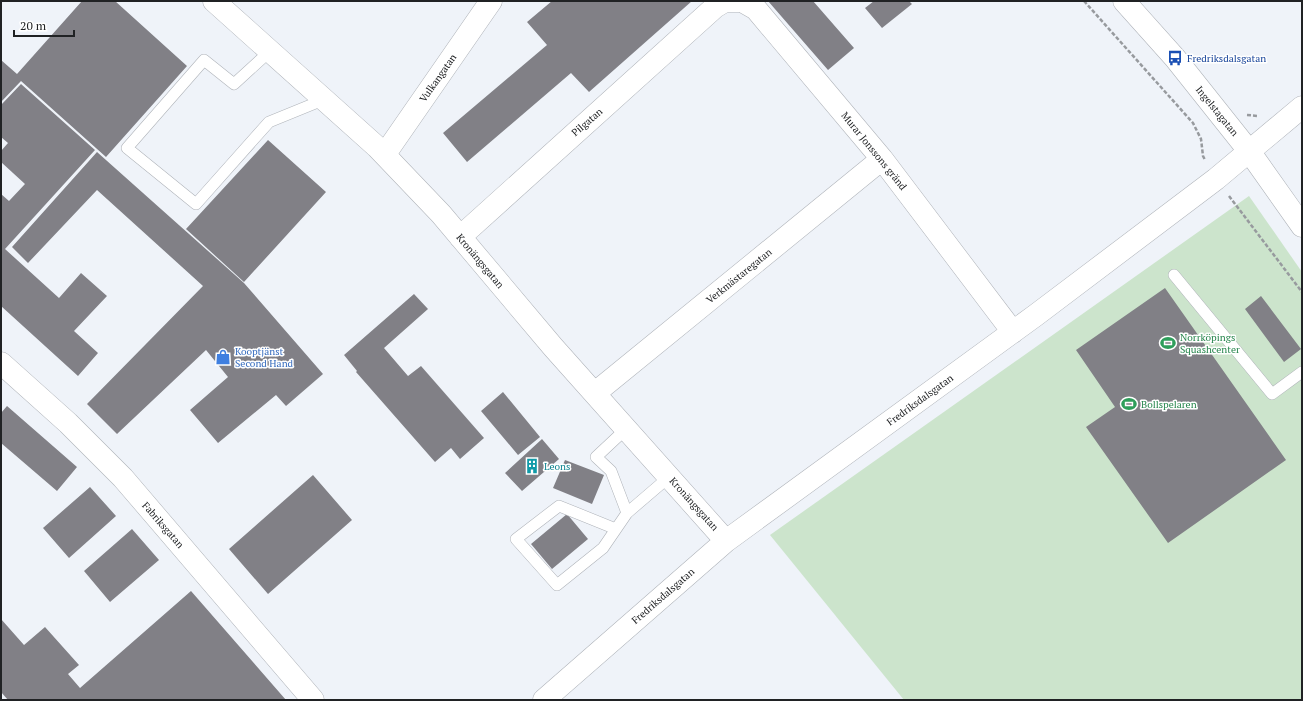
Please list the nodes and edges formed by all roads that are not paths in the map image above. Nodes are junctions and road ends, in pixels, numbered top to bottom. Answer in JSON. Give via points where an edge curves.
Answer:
{"nodes":[{"id":1,"x":214,"y":1,"type":"edge"},
{"id":2,"x":491,"y":1,"type":"edge"},
{"id":3,"x":1124,"y":1,"type":"edge"},
{"id":4,"x":715,"y":7,"type":"joint"},
{"id":5,"x":269,"y":52,"type":"junction"},
{"id":6,"x":323,"y":100,"type":"junction"},
{"id":7,"x":1302,"y":107,"type":"edge"},
{"id":8,"x":1249,"y":151,"type":"junction"},
{"id":9,"x":384,"y":154,"type":"junction"},
{"id":10,"x":882,"y":159,"type":"junction"},
{"id":11,"x":1302,"y":226,"type":"edge"},
{"id":12,"x":460,"y":237,"type":"junction"},
{"id":13,"x":1174,"y":275,"type":"dead end"},
{"id":14,"x":1013,"y":332,"type":"junction"},
{"id":15,"x":3,"y":369,"type":"edge"},
{"id":16,"x":1302,"y":372,"type":"edge"},
{"id":17,"x":595,"y":393,"type":"junction"},
{"id":18,"x":627,"y":428,"type":"junction"},
{"id":19,"x":669,"y":477,"type":"junction"},
{"id":20,"x":627,"y":512,"type":"junction"},
{"id":21,"x":616,"y":529,"type":"junction"},
{"id":22,"x":726,"y":540,"type":"junction"},
{"id":23,"x":313,"y":700,"type":"edge"},
{"id":24,"x":544,"y":700,"type":"edge"}],
"edges":[{"from":1,"to":5,"type":"street","name":"Kronängsgatan"},
{"from":2,"to":9,"type":"street","name":"Vulkangatan"},
{"from":3,"to":8,"type":"street","name":"Ingelstagatan","via":[[1175,58]]},
{"from":4,"to":10,"type":"street","name":"Murar Jonssons gränd","via":[[726,2],[742,1],[756,9]]},
{"from":4,"to":12,"type":"street","name":"Pilgatan"},
{"from":5,"to":6,"type":"street","name":"Kronängsgatan"},
{"from":5,"to":6,"type":"lane","via":[[234,84],[204,60],[127,148],[196,204],[269,122]]},
{"from":6,"to":9,"type":"street","name":"Kronängsgatan"},
{"from":7,"to":8,"type":"street","name":"Fredriksdalsgatan"},
{"from":8,"to":11,"type":"street","name":"Ingelstagatan"},
{"from":8,"to":14,"type":"street","name":"Fredriksdalsgatan","via":[[1216,179]]},
{"from":9,"to":12,"type":"street","name":"Kronängsgatan"},
{"from":10,"to":14,"type":"street","name":"Murar Jonssons gränd"},
{"from":10,"to":17,"type":"street","name":"Verkmästaregatan"},
{"from":12,"to":17,"type":"street","name":"Kronängsgatan"},
{"from":13,"to":16,"type":"lane","via":[[1272,394]]},
{"from":14,"to":22,"type":"street","name":"Fredriksdalsgatan"},
{"from":15,"to":23,"type":"street","name":"Fabriksgatan","via":[[68,423],[123,478]]},
{"from":17,"to":18,"type":"street","name":"Kronängsgatan"},
{"from":18,"to":19,"type":"street","name":"Kronängsgatan"},
{"from":18,"to":20,"type":"lane","via":[[596,457],[612,471]]},
{"from":19,"to":20,"type":"lane"},
{"from":19,"to":22,"type":"street","name":"Kronängsgatan"},
{"from":20,"to":21,"type":"lane"},
{"from":21,"to":21,"type":"lane","via":[[603,548],[557,585],[516,539],[559,506]]},
{"from":22,"to":24,"type":"street","name":"Fredriksdalsgatan"}]}
